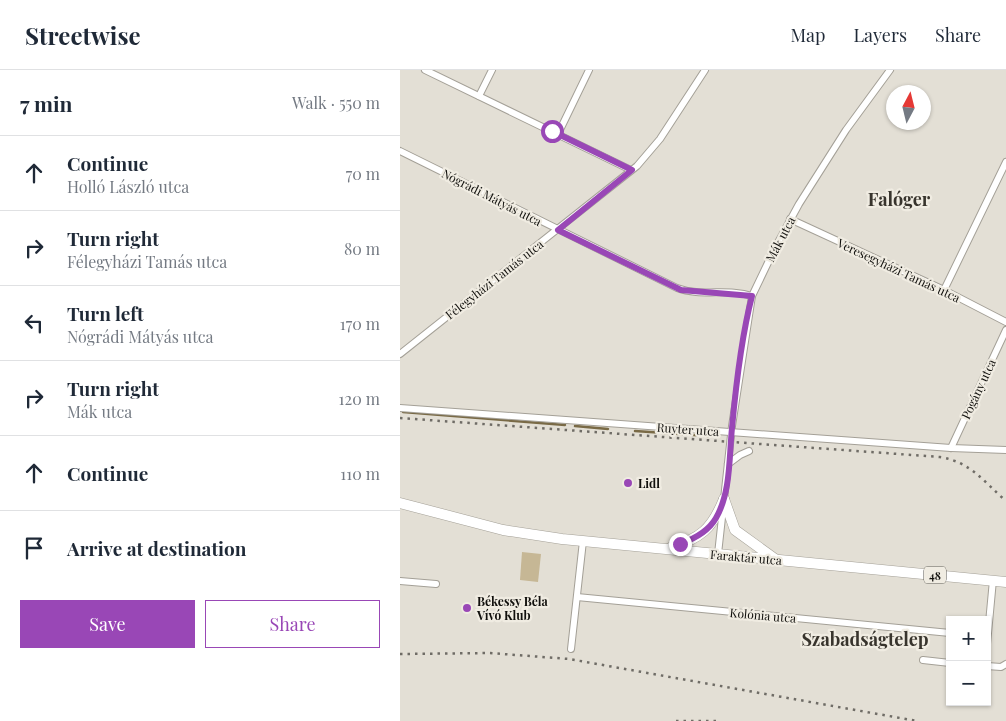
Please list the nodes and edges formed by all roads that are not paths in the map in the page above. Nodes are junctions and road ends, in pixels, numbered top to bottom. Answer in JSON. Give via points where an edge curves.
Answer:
{"nodes":[{"id":1,"x":425,"y":70,"type":"edge"},
{"id":2,"x":492,"y":70,"type":"edge"},
{"id":3,"x":589,"y":70,"type":"edge"},
{"id":4,"x":705,"y":70,"type":"edge"},
{"id":5,"x":890,"y":70,"type":"edge"},
{"id":6,"x":479,"y":96,"type":"junction"},
{"id":7,"x":558,"y":134,"type":"junction"},
{"id":8,"x":400,"y":151,"type":"edge"},
{"id":9,"x":1006,"y":162,"type":"edge"},
{"id":10,"x":632,"y":170,"type":"junction"},
{"id":11,"x":790,"y":219,"type":"junction"},
{"id":12,"x":558,"y":230,"type":"junction"},
{"id":13,"x":944,"y":290,"type":"junction"},
{"id":14,"x":752,"y":296,"type":"junction"},
{"id":15,"x":1006,"y":322,"type":"edge"},
{"id":16,"x":1006,"y":330,"type":"edge"},
{"id":17,"x":400,"y":354,"type":"edge"},
{"id":18,"x":400,"y":408,"type":"edge"},
{"id":19,"x":732,"y":433,"type":"junction"},
{"id":20,"x":951,"y":448,"type":"junction"},
{"id":21,"x":1006,"y":450,"type":"edge"},
{"id":22,"x":749,"y":451,"type":"dead end"},
{"id":23,"x":728,"y":464,"type":"junction"},
{"id":24,"x":724,"y":499,"type":"junction"},
{"id":25,"x":400,"y":503,"type":"edge"},
{"id":26,"x":583,"y":541,"type":"junction"},
{"id":27,"x":666,"y":549,"type":"junction"},
{"id":28,"x":718,"y":554,"type":"junction"},
{"id":29,"x":776,"y":560,"type":"junction"},
{"id":30,"x":993,"y":580,"type":"junction"},
{"id":31,"x":400,"y":581,"type":"edge"},
{"id":32,"x":1006,"y":582,"type":"edge"},
{"id":33,"x":436,"y":584,"type":"dead end"},
{"id":34,"x":577,"y":597,"type":"junction"},
{"id":35,"x":989,"y":616,"type":"edge"},
{"id":36,"x":946,"y":633,"type":"edge"},
{"id":37,"x":571,"y":649,"type":"dead end"},
{"id":38,"x":923,"y":660,"type":"dead end"},
{"id":39,"x":946,"y":662,"type":"edge"},
{"id":40,"x":1006,"y":664,"type":"edge"},
{"id":41,"x":991,"y":666,"type":"edge"}],
"edges":[{"from":1,"to":6,"type":"street"},
{"from":2,"to":6,"type":"street"},
{"from":3,"to":7,"type":"street"},
{"from":4,"to":10,"type":"street","name":"Félegyházi Tamás utca","via":[[660,139]]},
{"from":5,"to":11,"type":"street","name":"Mák utca"},
{"from":6,"to":7,"type":"street"},
{"from":7,"to":10,"type":"street"},
{"from":8,"to":12,"type":"street","name":"Nógrádi Mátyás utca"},
{"from":9,"to":13,"type":"street"},
{"from":10,"to":12,"type":"street","name":"Félegyházi Tamás utca"},
{"from":11,"to":13,"type":"street","name":"Veresegyházi Tamás utca"},
{"from":11,"to":14,"type":"street","name":"Mák utca"},
{"from":12,"to":14,"type":"street","name":"Nógrádi Mátyás utca","via":[[681,290]]},
{"from":12,"to":17,"type":"street","name":"Félegyházi Tamás utca"},
{"from":13,"to":15,"type":"street","name":"Veresegyházi Tamás utca"},
{"from":14,"to":19,"type":"street","name":"Mák utca"},
{"from":16,"to":20,"type":"street","name":"Pogány utca"},
{"from":18,"to":19,"type":"street","name":"Ruyter utca"},
{"from":19,"to":20,"type":"street","name":"Ruyter utca"},
{"from":19,"to":23,"type":"street","name":"Mák utca"},
{"from":20,"to":21,"type":"street","name":"Ruyter utca"},
{"from":22,"to":23,"type":"street"},
{"from":23,"to":24,"type":"street","name":"Mák utca"},
{"from":24,"to":27,"type":"main road","via":[[717,517],[705,532]]},
{"from":24,"to":28,"type":"street","name":"Mák utca"},
{"from":24,"to":29,"type":"main road","via":[[736,530]]},
{"from":25,"to":26,"type":"main road","name":"Faraktár utca","number":"48","via":[[503,530]]},
{"from":26,"to":27,"type":"main road","name":"Faraktár utca","number":"48"},
{"from":26,"to":34,"type":"street"},
{"from":27,"to":28,"type":"main road","name":"Faraktár utca","number":"48"},
{"from":28,"to":29,"type":"main road","name":"Faraktár utca","number":"48"},
{"from":29,"to":30,"type":"main road","name":"Faraktár utca","number":"48"},
{"from":30,"to":32,"type":"main road","name":"Faraktár utca","number":"48"},
{"from":30,"to":35,"type":"street"},
{"from":31,"to":33,"type":"street"},
{"from":34,"to":36,"type":"street","name":"Kolónia utca"},
{"from":34,"to":37,"type":"street"},
{"from":38,"to":39,"type":"street"},
{"from":40,"to":41,"type":"street"}]}
